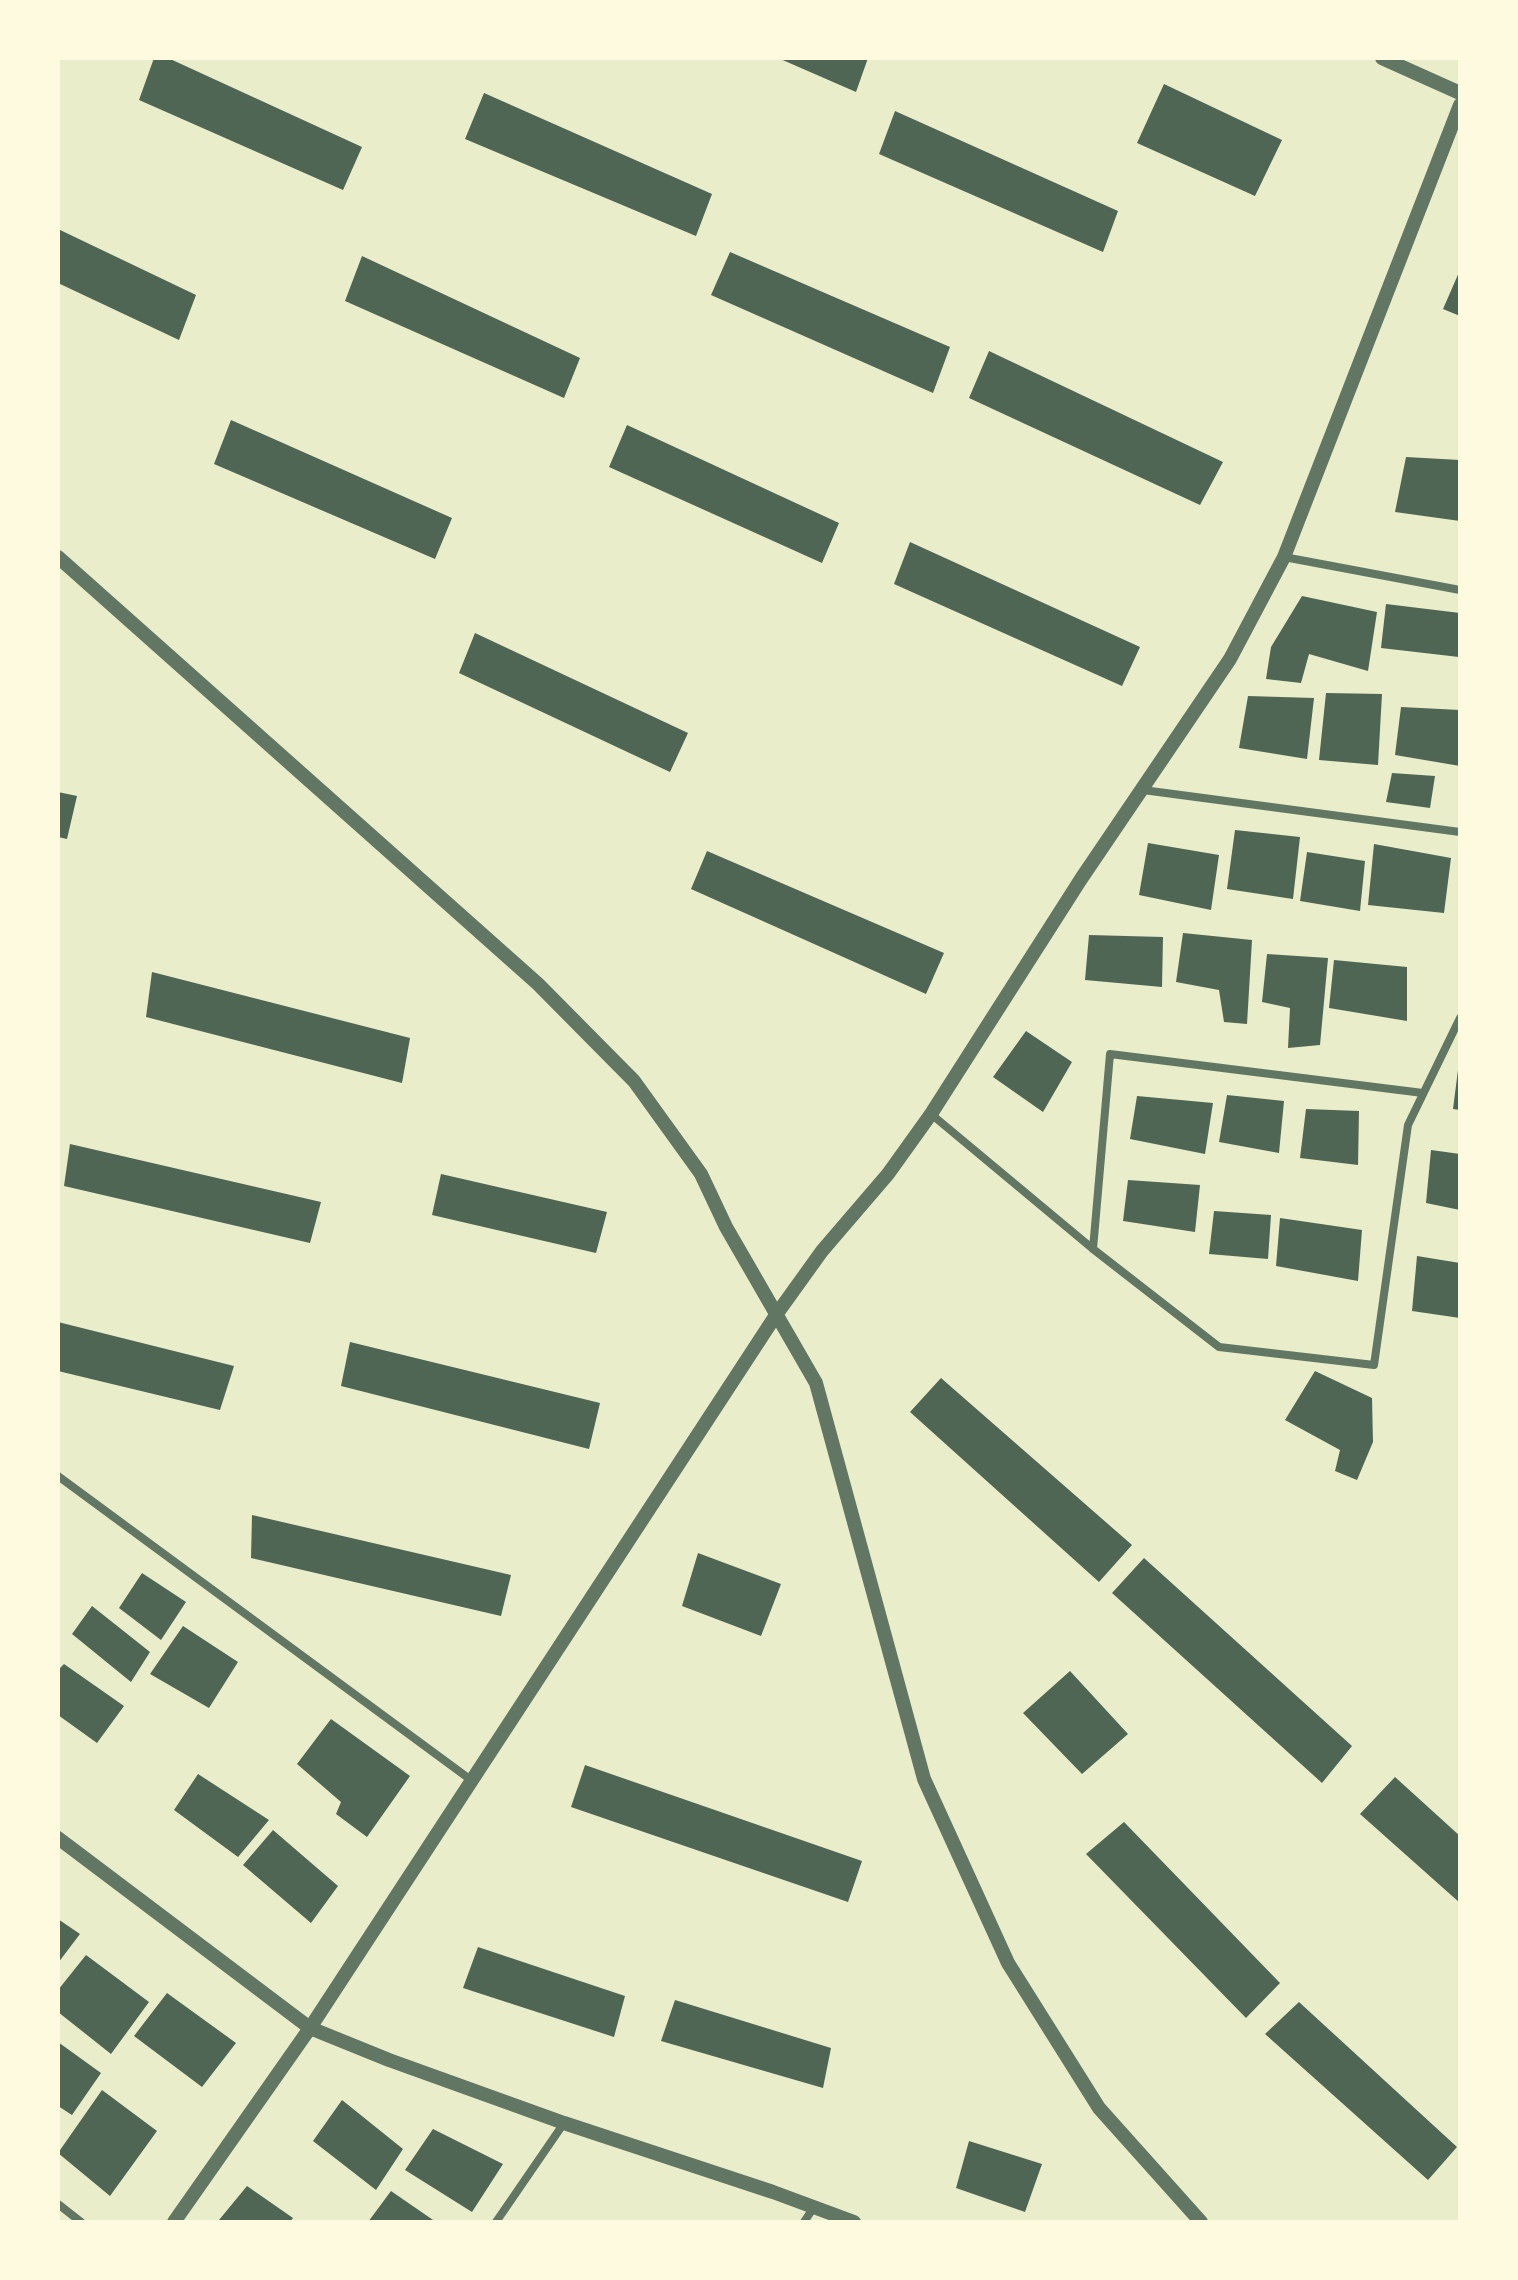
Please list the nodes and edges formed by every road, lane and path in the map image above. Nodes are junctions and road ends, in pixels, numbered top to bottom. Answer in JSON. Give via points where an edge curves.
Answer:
{"nodes":[{"id":1,"x":1382,"y":58,"type":"edge"},
{"id":2,"x":1460,"y":93,"type":"edge"},
{"id":3,"x":1460,"y":105,"type":"edge"},
{"id":4,"x":58,"y":557,"type":"edge"},
{"id":5,"x":1284,"y":557,"type":"junction"},
{"id":6,"x":1460,"y":590,"type":"edge"},
{"id":7,"x":1143,"y":790,"type":"junction"},
{"id":8,"x":1460,"y":832,"type":"edge"},
{"id":9,"x":1460,"y":1018,"type":"edge"},
{"id":10,"x":1423,"y":1093,"type":"junction"},
{"id":11,"x":931,"y":1114,"type":"junction"},
{"id":12,"x":1093,"y":1249,"type":"junction"},
{"id":13,"x":776,"y":1315,"type":"junction"},
{"id":14,"x":58,"y":1476,"type":"edge"},
{"id":15,"x":471,"y":1780,"type":"junction"},
{"id":16,"x":58,"y":1838,"type":"edge"},
{"id":17,"x":310,"y":2028,"type":"junction"},
{"id":18,"x":564,"y":2123,"type":"junction"},
{"id":19,"x":58,"y":2204,"type":"edge"},
{"id":20,"x":814,"y":2207,"type":"junction"},
{"id":21,"x":81,"y":2222,"type":"edge"},
{"id":22,"x":174,"y":2222,"type":"edge"},
{"id":23,"x":496,"y":2222,"type":"edge"},
{"id":24,"x":804,"y":2222,"type":"edge"},
{"id":25,"x":854,"y":2222,"type":"edge"},
{"id":26,"x":1201,"y":2222,"type":"edge"}],
"edges":[{"from":1,"to":2,"type":"street"},
{"from":3,"to":5,"type":"street"},
{"from":4,"to":13,"type":"street","via":[[538,984],[634,1081],[701,1174]]},
{"from":5,"to":6,"type":"street"},
{"from":5,"to":7,"type":"street","via":[[1230,659]]},
{"from":7,"to":8,"type":"street"},
{"from":7,"to":11,"type":"street"},
{"from":9,"to":10,"type":"street"},
{"from":10,"to":12,"type":"street","via":[[1110,1054]]},
{"from":10,"to":12,"type":"street","via":[[1408,1125],[1374,1365],[1219,1347]]},
{"from":11,"to":12,"type":"street"},
{"from":11,"to":13,"type":"street"},
{"from":13,"to":15,"type":"street"},
{"from":13,"to":26,"type":"street","via":[[816,1383],[924,1779],[1008,1963],[1099,2108]]},
{"from":14,"to":15,"type":"street"},
{"from":15,"to":17,"type":"street"},
{"from":16,"to":17,"type":"street"},
{"from":17,"to":18,"type":"street"},
{"from":17,"to":22,"type":"street"},
{"from":18,"to":20,"type":"street"},
{"from":18,"to":23,"type":"street"},
{"from":19,"to":21,"type":"street"},
{"from":20,"to":24,"type":"street"},
{"from":20,"to":25,"type":"street"}]}
